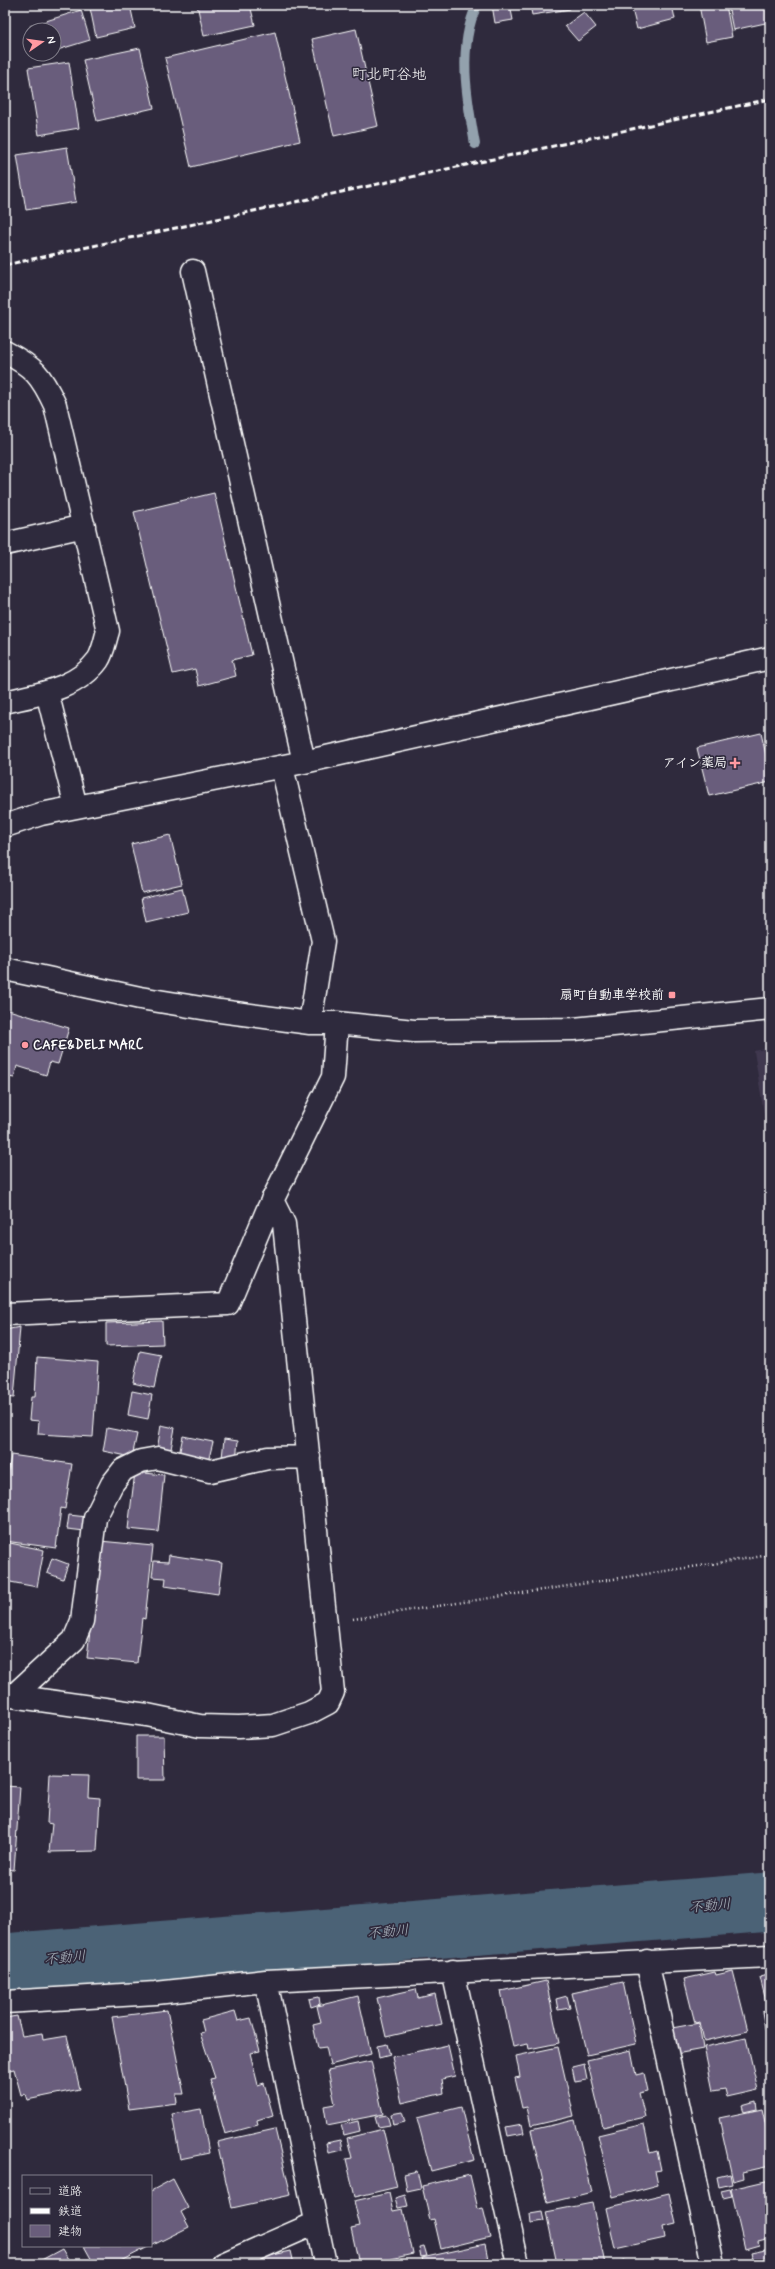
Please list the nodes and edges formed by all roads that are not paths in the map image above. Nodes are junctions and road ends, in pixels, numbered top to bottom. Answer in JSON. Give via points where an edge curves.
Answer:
{"nodes":[{"id":1,"x":193,"y":271,"type":"dead end"},
{"id":2,"x":5,"y":352,"type":"edge"},
{"id":3,"x":84,"y":526,"type":"junction"},
{"id":4,"x":5,"y":544,"type":"edge"},
{"id":5,"x":770,"y":658,"type":"edge"},
{"id":6,"x":47,"y":692,"type":"junction"},
{"id":7,"x":5,"y":702,"type":"edge"},
{"id":8,"x":304,"y":762,"type":"junction"},
{"id":9,"x":282,"y":767,"type":"junction"},
{"id":10,"x":76,"y":807,"type":"junction"},
{"id":11,"x":5,"y":826,"type":"edge"},
{"id":12,"x":5,"y":969,"type":"edge"},
{"id":13,"x":770,"y":1010,"type":"edge"},
{"id":14,"x":310,"y":1023,"type":"junction"},
{"id":15,"x":337,"y":1023,"type":"junction"},
{"id":16,"x":272,"y":1200,"type":"junction"},
{"id":17,"x":5,"y":1314,"type":"edge"},
{"id":18,"x":309,"y":1457,"type":"junction"},
{"id":19,"x":9,"y":1696,"type":"edge"},
{"id":20,"x":770,"y":1956,"type":"edge"},
{"id":21,"x":647,"y":1961,"type":"junction"},
{"id":22,"x":453,"y":1971,"type":"junction"},
{"id":23,"x":266,"y":1981,"type":"junction"},
{"id":24,"x":5,"y":2002,"type":"edge"},
{"id":25,"x":316,"y":2223,"type":"junction"},
{"id":26,"x":223,"y":2264,"type":"edge"},
{"id":27,"x":325,"y":2264,"type":"edge"},
{"id":28,"x":518,"y":2264,"type":"edge"},
{"id":29,"x":713,"y":2264,"type":"edge"}],
"edges":[{"from":1,"to":8,"type":"street"},
{"from":2,"to":3,"type":"street","via":[[27,363],[45,384],[55,405]]},
{"from":3,"to":4,"type":"street"},
{"from":3,"to":6,"type":"street","via":[[108,631],[99,659],[78,680]]},
{"from":5,"to":8,"type":"street"},
{"from":6,"to":7,"type":"street"},
{"from":6,"to":10,"type":"street"},
{"from":8,"to":9,"type":"street"},
{"from":9,"to":10,"type":"street"},
{"from":9,"to":14,"type":"street","via":[[323,941]]},
{"from":10,"to":11,"type":"street","via":[[41,814]]},
{"from":12,"to":14,"type":"street","via":[[147,999]]},
{"from":13,"to":15,"type":"street","via":[[574,1029],[414,1031]]},
{"from":14,"to":15,"type":"street"},
{"from":15,"to":16,"type":"street","via":[[333,1077]]},
{"from":16,"to":17,"type":"street","via":[[228,1304]]},
{"from":16,"to":18,"type":"street","via":[[284,1224]]},
{"from":18,"to":19,"type":"street","via":[[268,1458],[210,1471],[158,1458],[123,1470],[112,1484],[95,1518],[82,1621],[74,1640]]},
{"from":18,"to":19,"type":"street","via":[[333,1692],[328,1703],[309,1713],[273,1725],[239,1727],[200,1726],[148,1715]]},
{"from":20,"to":21,"type":"street"},
{"from":21,"to":22,"type":"street"},
{"from":21,"to":29,"type":"street"},
{"from":22,"to":23,"type":"street"},
{"from":22,"to":28,"type":"street"},
{"from":23,"to":24,"type":"street","via":[[156,1992]]},
{"from":23,"to":25,"type":"street"},
{"from":25,"to":26,"type":"street"},
{"from":25,"to":27,"type":"street"}]}
